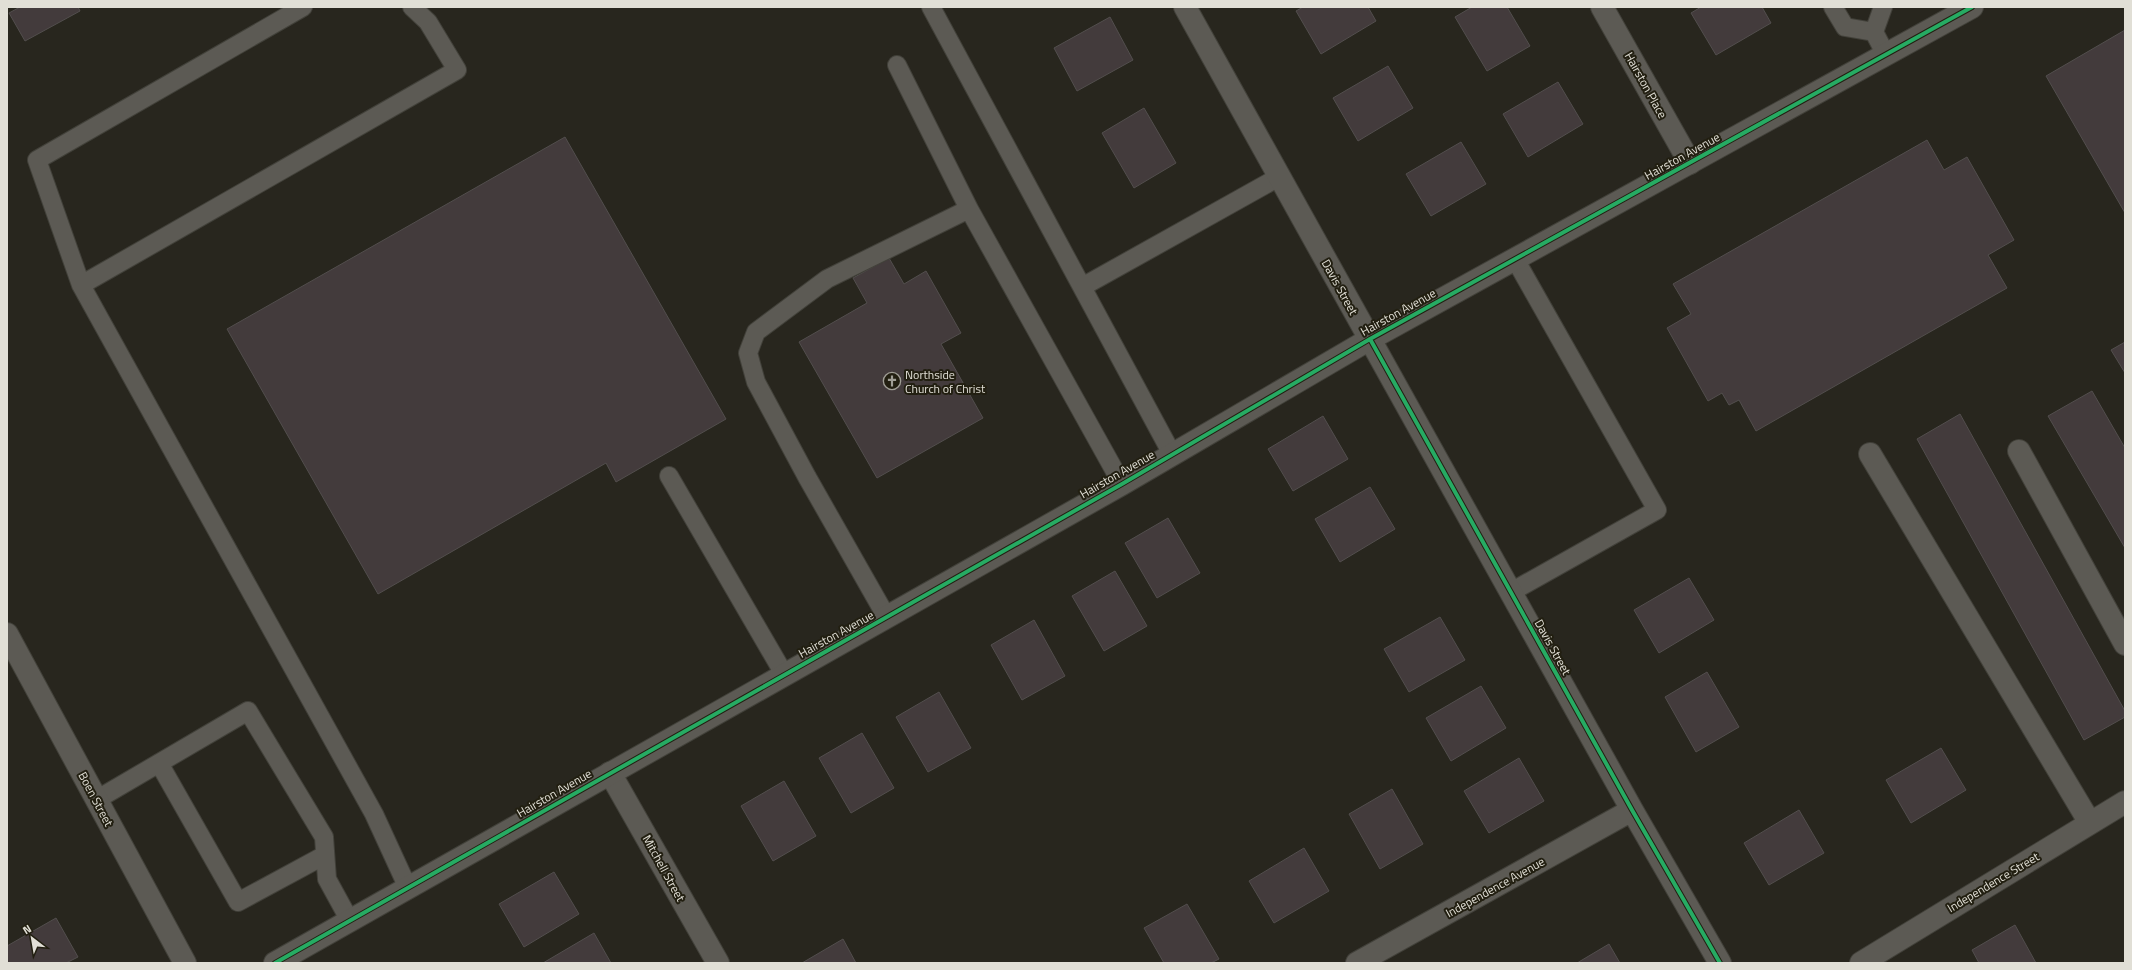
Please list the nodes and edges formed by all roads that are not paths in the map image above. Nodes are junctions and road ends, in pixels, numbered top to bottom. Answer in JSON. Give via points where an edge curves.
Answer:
{"nodes":[{"id":1,"x":303,"y":7,"type":"edge"},
{"id":2,"x":412,"y":7,"type":"edge"},
{"id":3,"x":931,"y":7,"type":"edge"},
{"id":4,"x":1185,"y":7,"type":"edge"},
{"id":5,"x":1602,"y":7,"type":"edge"},
{"id":6,"x":1833,"y":7,"type":"edge"},
{"id":7,"x":1883,"y":7,"type":"edge"},
{"id":8,"x":1972,"y":7,"type":"edge"},
{"id":9,"x":1874,"y":32,"type":"junction"},
{"id":10,"x":1886,"y":55,"type":"junction"},
{"id":11,"x":897,"y":65,"type":"dead end"},
{"id":12,"x":1690,"y":163,"type":"junction"},
{"id":13,"x":1279,"y":177,"type":"junction"},
{"id":14,"x":969,"y":209,"type":"junction"},
{"id":15,"x":1515,"y":260,"type":"junction"},
{"id":16,"x":81,"y":284,"type":"junction"},
{"id":17,"x":1082,"y":287,"type":"junction"},
{"id":18,"x":1370,"y":339,"type":"junction"},
{"id":19,"x":2019,"y":451,"type":"dead end"},
{"id":20,"x":1172,"y":454,"type":"junction"},
{"id":21,"x":1870,"y":454,"type":"dead end"},
{"id":22,"x":668,"y":476,"type":"dead end"},
{"id":23,"x":1122,"y":484,"type":"junction"},
{"id":24,"x":1511,"y":592,"type":"junction"},
{"id":25,"x":886,"y":616,"type":"junction"},
{"id":26,"x":7,"y":634,"type":"edge"},
{"id":27,"x":2125,"y":644,"type":"edge"},
{"id":28,"x":784,"y":674,"type":"junction"},
{"id":29,"x":159,"y":763,"type":"junction"},
{"id":30,"x":610,"y":773,"type":"junction"},
{"id":31,"x":96,"y":800,"type":"junction"},
{"id":32,"x":2125,"y":802,"type":"edge"},
{"id":33,"x":1632,"y":810,"type":"junction"},
{"id":34,"x":2090,"y":823,"type":"junction"},
{"id":35,"x":326,"y":855,"type":"junction"},
{"id":36,"x":408,"y":888,"type":"junction"},
{"id":37,"x":350,"y":921,"type":"junction"},
{"id":38,"x":185,"y":963,"type":"edge"},
{"id":39,"x":275,"y":963,"type":"edge"},
{"id":40,"x":718,"y":963,"type":"edge"},
{"id":41,"x":1357,"y":963,"type":"edge"},
{"id":42,"x":1720,"y":963,"type":"edge"},
{"id":43,"x":1861,"y":963,"type":"edge"}],
"edges":[{"from":1,"to":16,"type":"lane","via":[[37,160]]},
{"from":2,"to":16,"type":"lane","via":[[428,22],[457,70]]},
{"from":3,"to":17,"type":"lane"},
{"from":4,"to":13,"type":"street","name":"Davis Street"},
{"from":5,"to":12,"type":"street","name":"Hairston Place"},
{"from":6,"to":9,"type":"lane","via":[[1845,27]]},
{"from":7,"to":9,"type":"lane"},
{"from":8,"to":10,"type":"street","name":"Hairston Avenue"},
{"from":9,"to":10,"type":"lane"},
{"from":10,"to":12,"type":"street","name":"Hairston Avenue"},
{"from":11,"to":14,"type":"lane"},
{"from":12,"to":15,"type":"street","name":"Hairston Avenue"},
{"from":13,"to":17,"type":"lane"},
{"from":13,"to":18,"type":"street","name":"Davis Street"},
{"from":14,"to":23,"type":"lane"},
{"from":14,"to":25,"type":"lane","via":[[827,279],[756,332],[748,352],[756,382]]},
{"from":15,"to":18,"type":"street","name":"Hairston Avenue"},
{"from":15,"to":24,"type":"lane","via":[[1656,510]]},
{"from":16,"to":36,"type":"lane","via":[[374,814]]},
{"from":17,"to":20,"type":"lane"},
{"from":18,"to":20,"type":"street","name":"Hairston Avenue"},
{"from":18,"to":24,"type":"street","name":"Davis Street"},
{"from":19,"to":27,"type":"street"},
{"from":20,"to":23,"type":"street","name":"Hairston Avenue"},
{"from":21,"to":34,"type":"street"},
{"from":22,"to":28,"type":"lane"},
{"from":23,"to":25,"type":"street","name":"Hairston Avenue"},
{"from":24,"to":33,"type":"street","name":"Davis Street"},
{"from":25,"to":28,"type":"street","name":"Hairston Avenue"},
{"from":26,"to":31,"type":"street","name":"Boen Street"},
{"from":28,"to":30,"type":"street","name":"Hairston Avenue"},
{"from":29,"to":31,"type":"lane"},
{"from":29,"to":35,"type":"lane","via":[[238,902]]},
{"from":29,"to":35,"type":"lane","via":[[248,711],[324,838]]},
{"from":30,"to":36,"type":"street","name":"Hairston Avenue"},
{"from":30,"to":40,"type":"street","name":"Mitchell Street"},
{"from":31,"to":38,"type":"street","name":"Boen Street"},
{"from":32,"to":34,"type":"street","name":"Independence Street"},
{"from":33,"to":41,"type":"street","name":"Independence Avenue"},
{"from":33,"to":42,"type":"street","name":"Davis Street"},
{"from":34,"to":43,"type":"street","name":"Independence Street"},
{"from":35,"to":37,"type":"lane","via":[[327,879]]},
{"from":36,"to":37,"type":"street","name":"Hairston Avenue"},
{"from":37,"to":39,"type":"street","name":"Hairston Avenue"}]}
